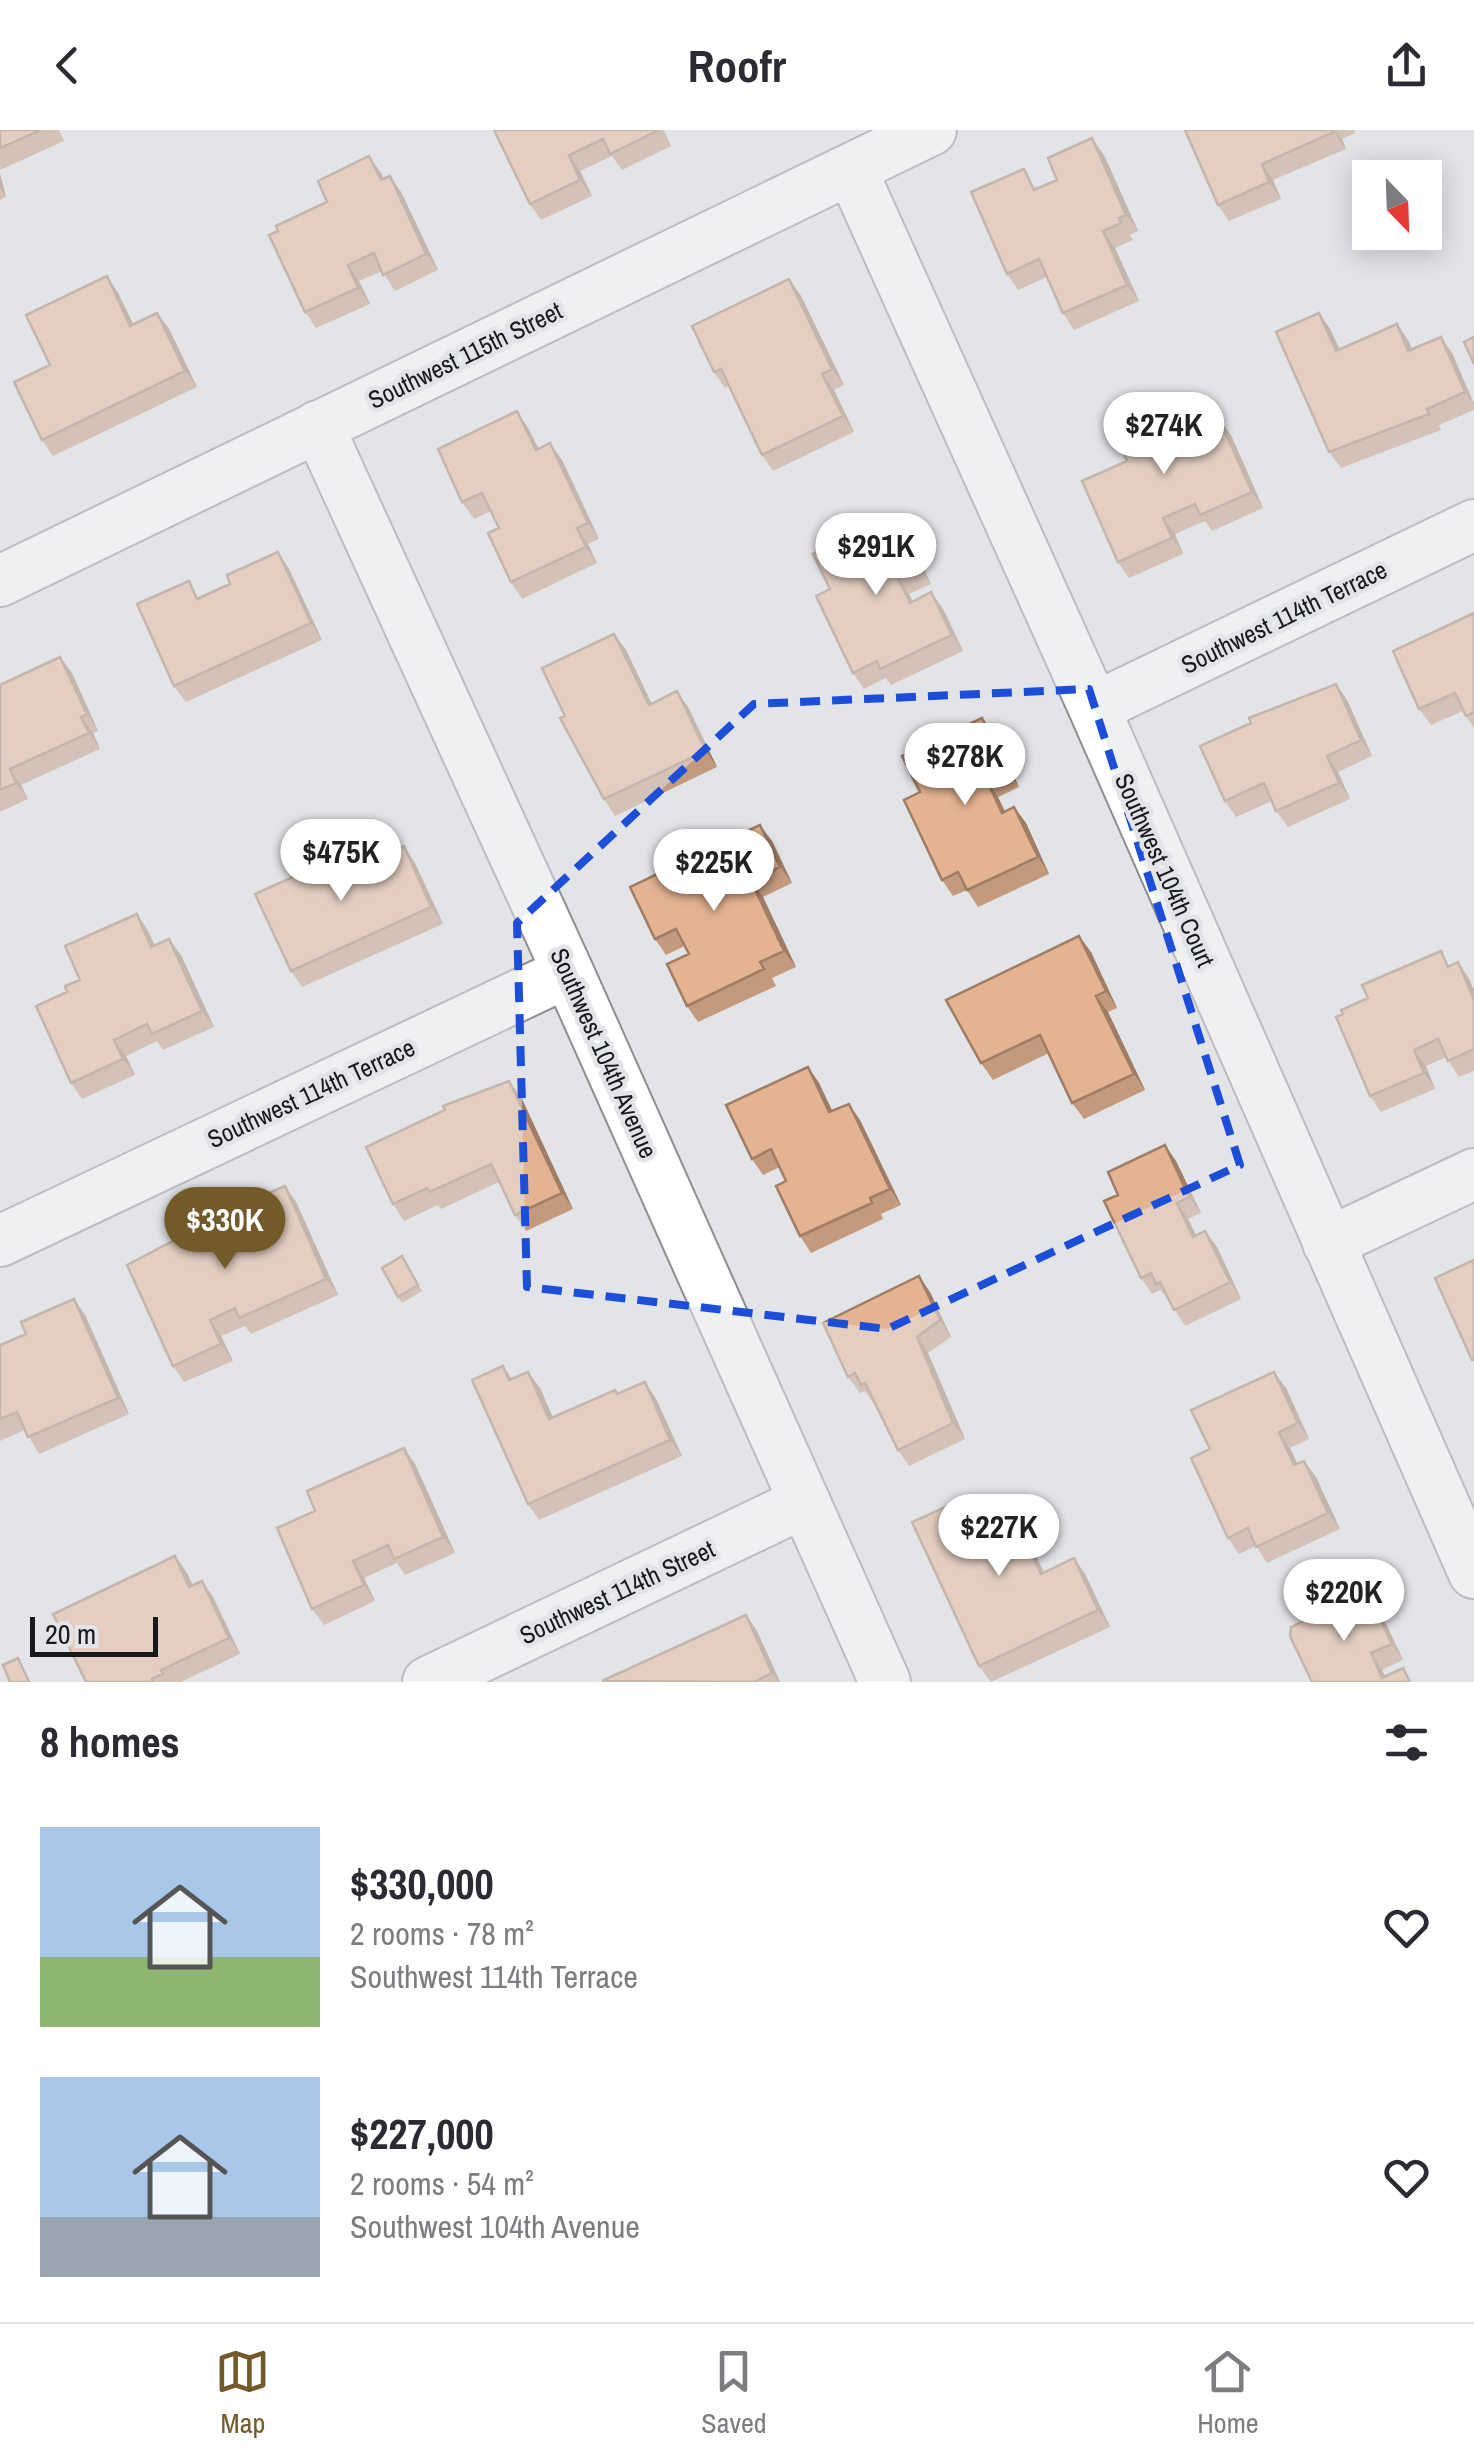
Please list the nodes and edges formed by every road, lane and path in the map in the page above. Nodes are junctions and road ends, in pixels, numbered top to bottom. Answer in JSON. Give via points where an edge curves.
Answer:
{"nodes":[{"id":1,"x":930,"y":130,"type":"edge"},
{"id":2,"x":850,"y":169,"type":"junction"},
{"id":3,"x":318,"y":426,"type":"junction"},
{"id":4,"x":1474,"y":526,"type":"edge"},
{"id":5,"x":0,"y":580,"type":"edge"},
{"id":6,"x":1094,"y":708,"type":"junction"},
{"id":7,"x":568,"y":972,"type":"junction"},
{"id":8,"x":1474,"y":1174,"type":"edge"},
{"id":9,"x":0,"y":1240,"type":"edge"},
{"id":10,"x":1328,"y":1243,"type":"junction"},
{"id":11,"x":805,"y":1502,"type":"junction"},
{"id":12,"x":1474,"y":1573,"type":"edge"},
{"id":13,"x":428,"y":1682,"type":"edge"},
{"id":14,"x":886,"y":1682,"type":"edge"}],
"edges":[{"from":1,"to":2,"type":"street","name":"Southwest 115th Street"},
{"from":2,"to":3,"type":"street","name":"Southwest 115th Street"},
{"from":2,"to":6,"type":"street","name":"Southwest 104th Court"},
{"from":3,"to":5,"type":"street","name":"Southwest 115th Street"},
{"from":3,"to":7,"type":"street","name":"Southwest 104th Avenue"},
{"from":4,"to":6,"type":"street","name":"Southwest 114th Terrace"},
{"from":6,"to":10,"type":"street","name":"Southwest 104th Court"},
{"from":7,"to":9,"type":"street","name":"Southwest 114th Terrace"},
{"from":7,"to":11,"type":"street","name":"Southwest 104th Avenue"},
{"from":8,"to":10,"type":"street"},
{"from":10,"to":12,"type":"street","name":"Southwest 104th Court"},
{"from":11,"to":13,"type":"street","name":"Southwest 114th Street"},
{"from":11,"to":14,"type":"street","name":"Southwest 104th Avenue"}]}
